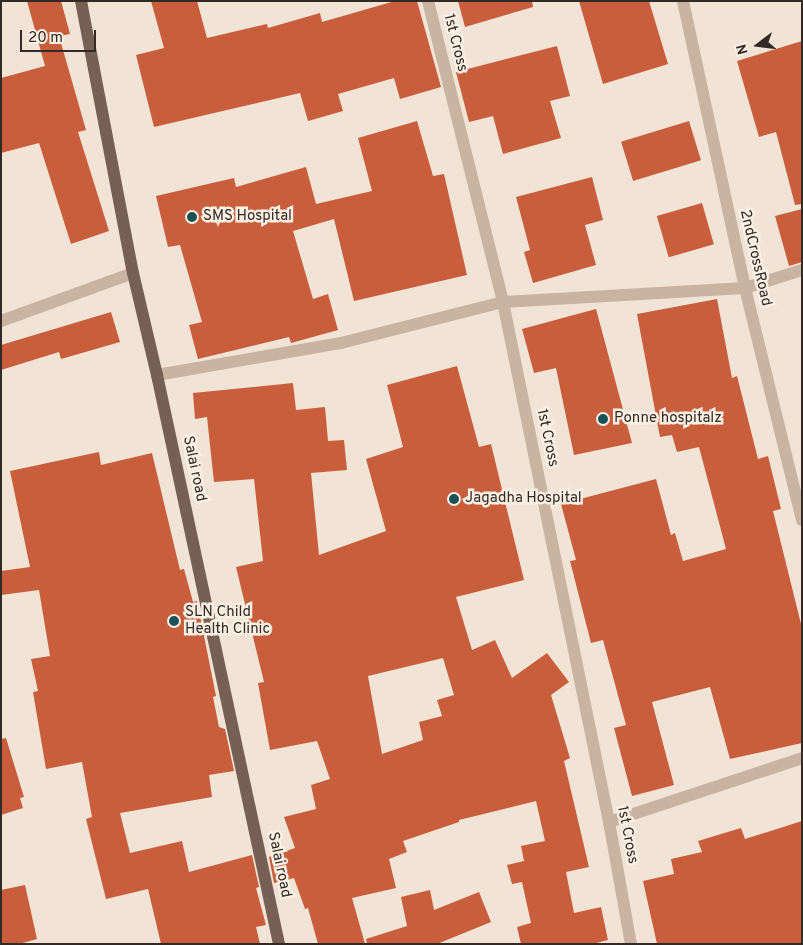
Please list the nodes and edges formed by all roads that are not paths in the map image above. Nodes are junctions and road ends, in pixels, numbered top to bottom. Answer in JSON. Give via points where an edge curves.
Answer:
{"nodes":[{"id":1,"x":81,"y":1,"type":"edge"},
{"id":2,"x":428,"y":1,"type":"edge"},
{"id":3,"x":683,"y":1,"type":"edge"},
{"id":4,"x":802,"y":270,"type":"edge"},
{"id":5,"x":133,"y":273,"type":"junction"},
{"id":6,"x":745,"y":288,"type":"junction"},
{"id":7,"x":503,"y":302,"type":"junction"},
{"id":8,"x":1,"y":321,"type":"edge"},
{"id":9,"x":157,"y":375,"type":"junction"},
{"id":10,"x":802,"y":520,"type":"edge"},
{"id":11,"x":802,"y":758,"type":"edge"},
{"id":12,"x":609,"y":822,"type":"junction"},
{"id":13,"x":279,"y":944,"type":"edge"},
{"id":14,"x":631,"y":944,"type":"edge"}],
"edges":[{"from":1,"to":5,"type":"main road","name":"Salai road"},
{"from":2,"to":7,"type":"street","name":"1st Cross"},
{"from":3,"to":6,"type":"street","name":"2ndCrossRoad"},
{"from":4,"to":6,"type":"street"},
{"from":5,"to":8,"type":"street"},
{"from":5,"to":9,"type":"main road","name":"Salai road"},
{"from":6,"to":7,"type":"street"},
{"from":6,"to":10,"type":"street","name":"2ndCrossRoad"},
{"from":7,"to":9,"type":"street","via":[[341,343]]},
{"from":7,"to":12,"type":"street","name":"1st Cross"},
{"from":9,"to":13,"type":"main road","name":"Salai road"},
{"from":11,"to":12,"type":"street"},
{"from":12,"to":14,"type":"street","name":"1st Cross"}]}
